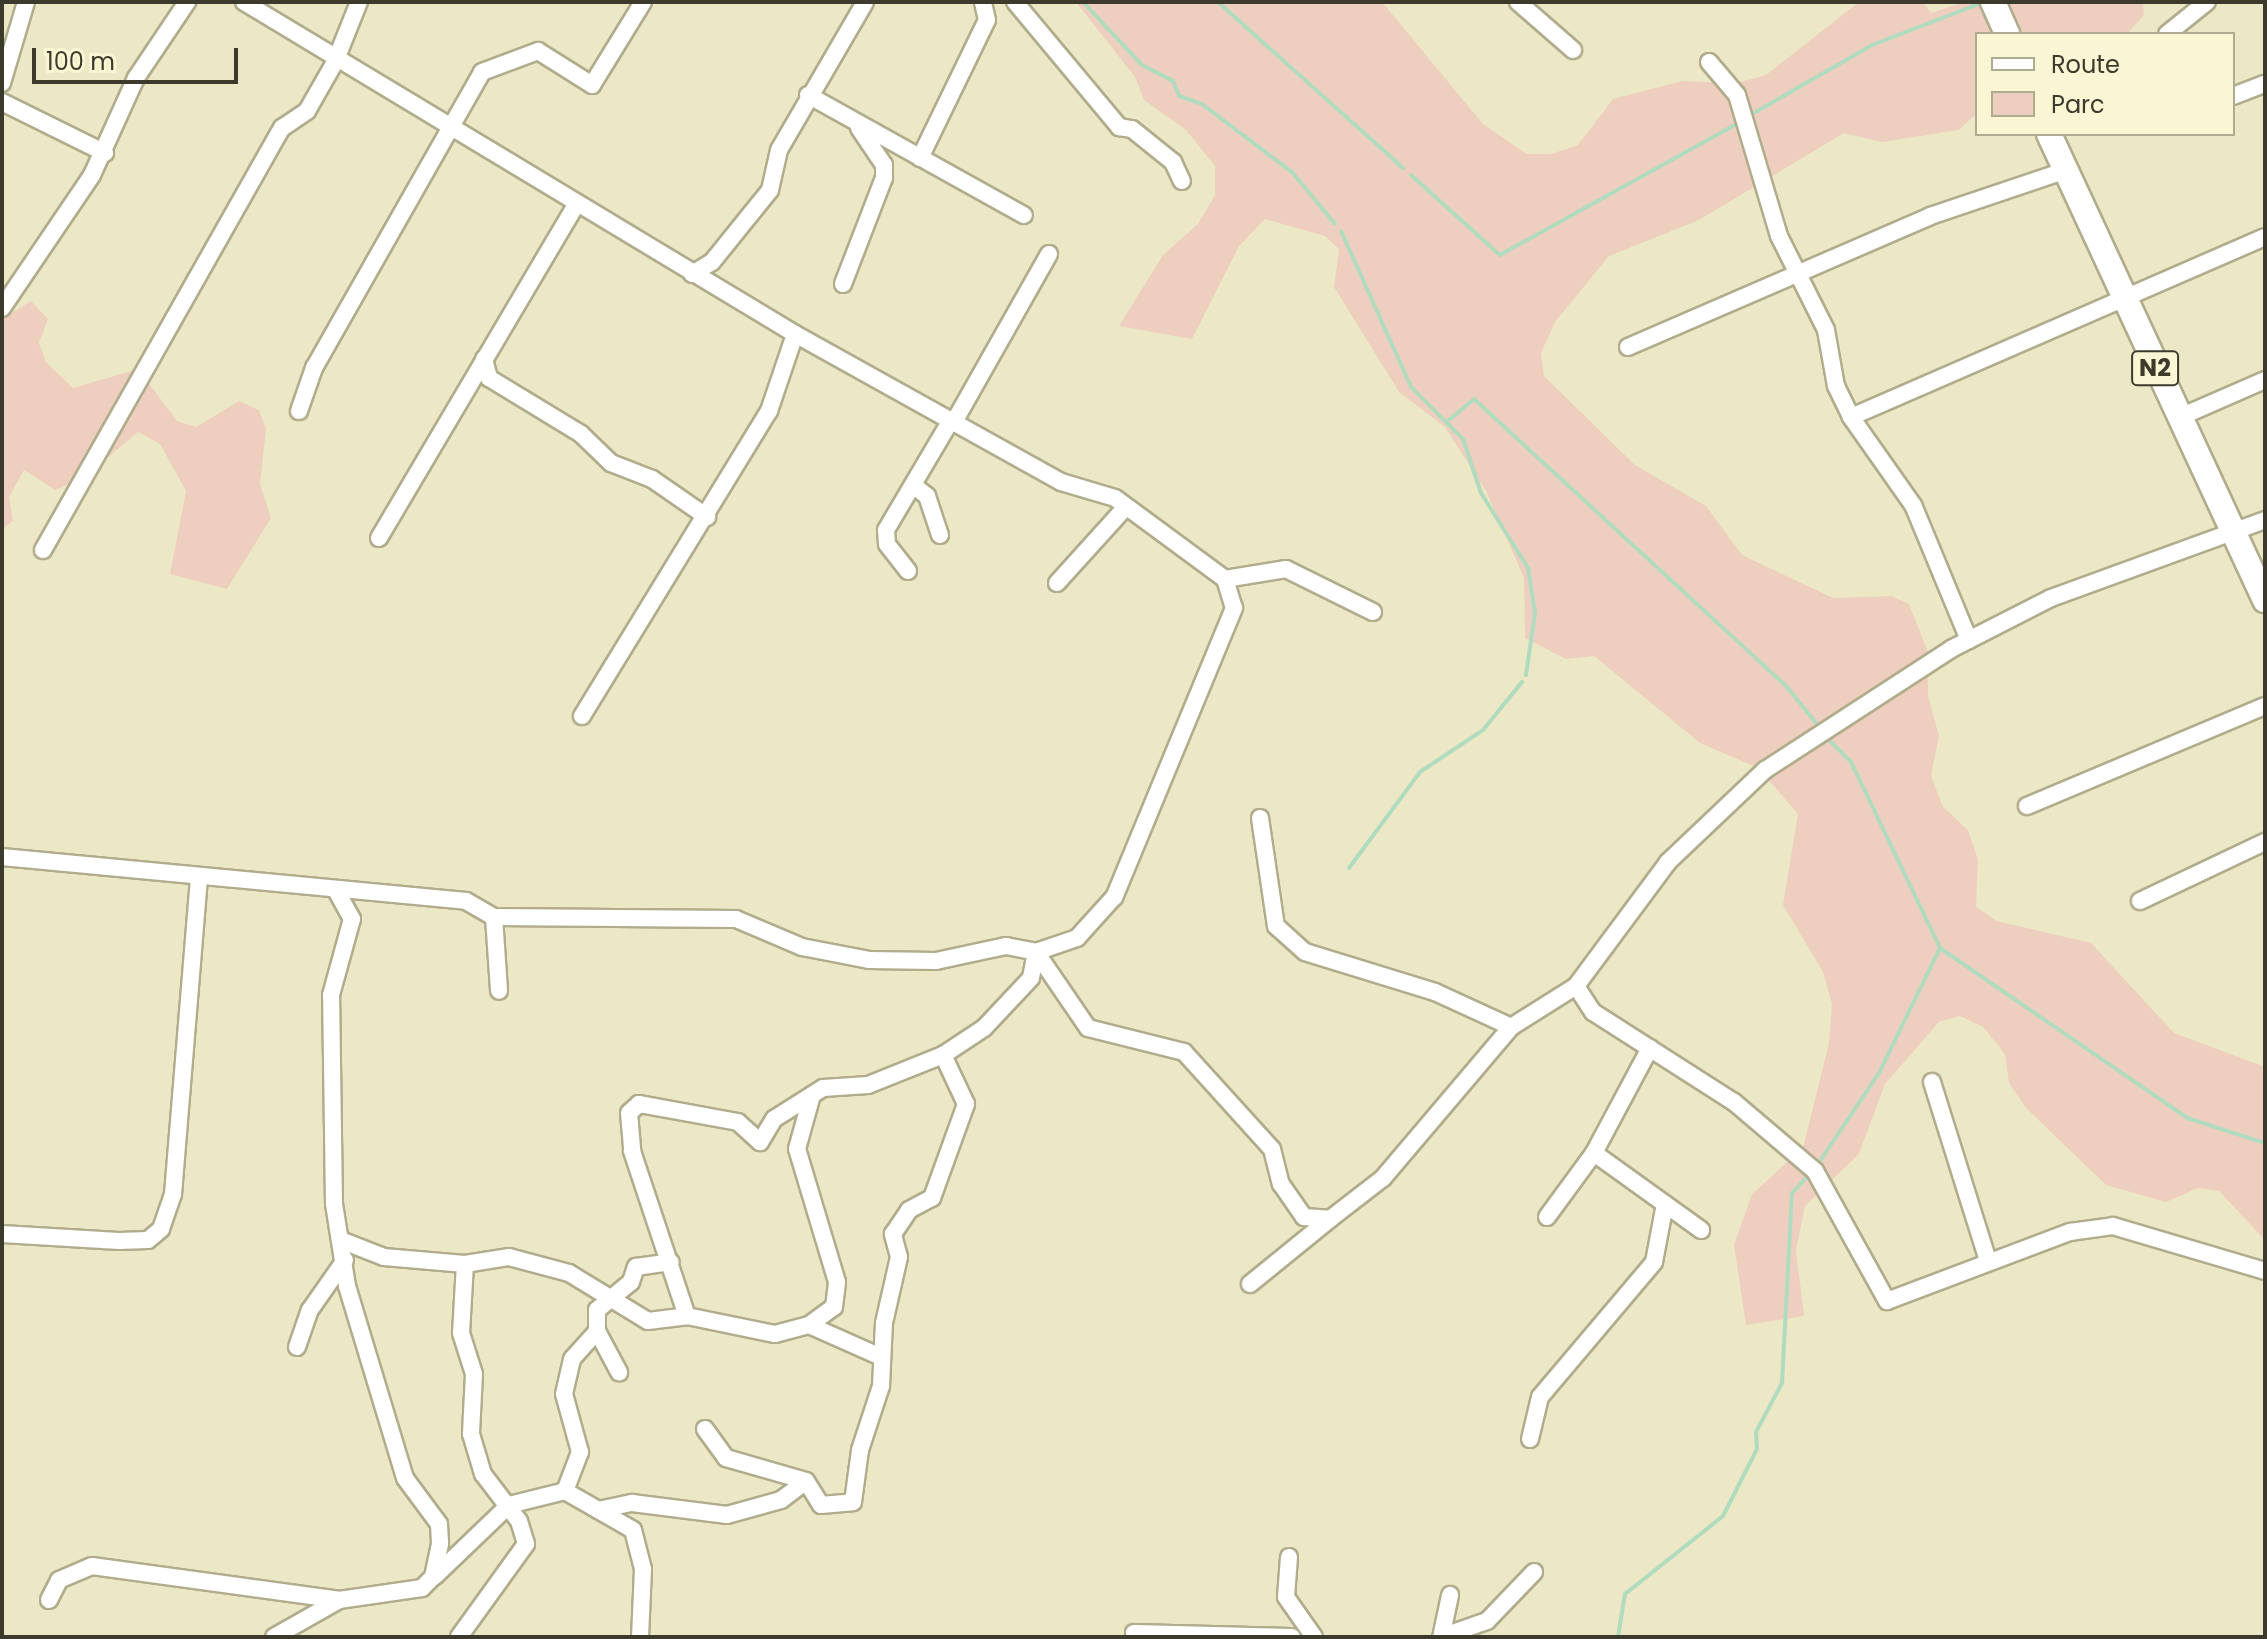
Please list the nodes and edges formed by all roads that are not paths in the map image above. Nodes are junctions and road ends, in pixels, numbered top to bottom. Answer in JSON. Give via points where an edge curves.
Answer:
{"nodes":[{"id":1,"x":26,"y":2,"type":"edge"},
{"id":2,"x":187,"y":2,"type":"edge"},
{"id":3,"x":244,"y":2,"type":"edge"},
{"id":4,"x":359,"y":2,"type":"edge"},
{"id":5,"x":643,"y":2,"type":"edge"},
{"id":6,"x":865,"y":2,"type":"edge"},
{"id":7,"x":983,"y":2,"type":"edge"},
{"id":8,"x":1015,"y":2,"type":"edge"},
{"id":9,"x":1518,"y":2,"type":"edge"},
{"id":10,"x":2207,"y":2,"type":"edge"},
{"id":11,"x":1994,"y":4,"type":"edge"},
{"id":12,"x":2006,"y":32,"type":"edge"},
{"id":13,"x":2170,"y":32,"type":"edge"},
{"id":14,"x":1573,"y":50,"type":"dead end"},
{"id":15,"x":335,"y":62,"type":"junction"},
{"id":16,"x":1709,"y":62,"type":"dead end"},
{"id":17,"x":2,"y":83,"type":"edge"},
{"id":18,"x":2265,"y":84,"type":"edge"},
{"id":19,"x":808,"y":95,"type":"junction"},
{"id":20,"x":2235,"y":95,"type":"edge"},
{"id":21,"x":2,"y":102,"type":"edge"},
{"id":22,"x":858,"y":127,"type":"junction"},
{"id":23,"x":455,"y":130,"type":"junction"},
{"id":24,"x":2050,"y":136,"type":"edge"},
{"id":25,"x":105,"y":153,"type":"junction"},
{"id":26,"x":920,"y":158,"type":"junction"},
{"id":27,"x":2064,"y":171,"type":"junction"},
{"id":28,"x":1182,"y":181,"type":"dead end"},
{"id":29,"x":575,"y":207,"type":"junction"},
{"id":30,"x":1024,"y":215,"type":"dead end"},
{"id":31,"x":2265,"y":237,"type":"edge"},
{"id":32,"x":1049,"y":254,"type":"dead end"},
{"id":33,"x":1800,"y":273,"type":"junction"},
{"id":34,"x":692,"y":274,"type":"junction"},
{"id":35,"x":843,"y":284,"type":"dead end"},
{"id":36,"x":2121,"y":296,"type":"junction"},
{"id":37,"x":2,"y":308,"type":"edge"},
{"id":38,"x":795,"y":334,"type":"junction"},
{"id":39,"x":1628,"y":347,"type":"dead end"},
{"id":40,"x":484,"y":359,"type":"junction"},
{"id":41,"x":2265,"y":380,"type":"edge"},
{"id":42,"x":299,"y":411,"type":"dead end"},
{"id":43,"x":1851,"y":417,"type":"junction"},
{"id":44,"x":2178,"y":418,"type":"junction"},
{"id":45,"x":953,"y":421,"type":"junction"},
{"id":46,"x":913,"y":485,"type":"junction"},
{"id":47,"x":1123,"y":510,"type":"junction"},
{"id":48,"x":707,"y":517,"type":"junction"},
{"id":49,"x":2265,"y":520,"type":"edge"},
{"id":50,"x":2233,"y":531,"type":"junction"},
{"id":51,"x":940,"y":535,"type":"dead end"},
{"id":52,"x":379,"y":538,"type":"dead end"},
{"id":53,"x":43,"y":550,"type":"dead end"},
{"id":54,"x":908,"y":571,"type":"dead end"},
{"id":55,"x":1225,"y":579,"type":"junction"},
{"id":56,"x":1057,"y":583,"type":"dead end"},
{"id":57,"x":2265,"y":600,"type":"edge"},
{"id":58,"x":1373,"y":612,"type":"dead end"},
{"id":59,"x":1969,"y":640,"type":"junction"},
{"id":60,"x":2265,"y":706,"type":"edge"},
{"id":61,"x":582,"y":716,"type":"dead end"},
{"id":62,"x":2027,"y":806,"type":"dead end"},
{"id":63,"x":1260,"y":818,"type":"dead end"},
{"id":64,"x":2265,"y":842,"type":"edge"},
{"id":65,"x":2,"y":857,"type":"edge"},
{"id":66,"x":199,"y":880,"type":"junction"},
{"id":67,"x":336,"y":890,"type":"junction"},
{"id":68,"x":377,"y":895,"type":"junction"},
{"id":69,"x":2140,"y":901,"type":"dead end"},
{"id":70,"x":494,"y":917,"type":"junction"},
{"id":71,"x":352,"y":919,"type":"junction"},
{"id":72,"x":1036,"y":952,"type":"junction"},
{"id":73,"x":1576,"y":986,"type":"junction"},
{"id":74,"x":499,"y":991,"type":"dead end"},
{"id":75,"x":1511,"y":1027,"type":"junction"},
{"id":76,"x":1650,"y":1048,"type":"junction"},
{"id":77,"x":943,"y":1055,"type":"junction"},
{"id":78,"x":1932,"y":1082,"type":"dead end"},
{"id":79,"x":812,"y":1095,"type":"junction"},
{"id":80,"x":1594,"y":1153,"type":"junction"},
{"id":81,"x":1665,"y":1204,"type":"junction"},
{"id":82,"x":1547,"y":1217,"type":"dead end"},
{"id":83,"x":1330,"y":1219,"type":"junction"},
{"id":84,"x":1701,"y":1230,"type":"dead end"},
{"id":85,"x":2,"y":1234,"type":"edge"},
{"id":86,"x":344,"y":1248,"type":"junction"},
{"id":87,"x":1988,"y":1261,"type":"junction"},
{"id":88,"x":671,"y":1262,"type":"junction"},
{"id":89,"x":465,"y":1264,"type":"junction"},
{"id":90,"x":2265,"y":1271,"type":"edge"},
{"id":91,"x":1250,"y":1284,"type":"dead end"},
{"id":92,"x":608,"y":1298,"type":"junction"},
{"id":93,"x":687,"y":1316,"type":"junction"},
{"id":94,"x":809,"y":1325,"type":"junction"},
{"id":95,"x":597,"y":1331,"type":"junction"},
{"id":96,"x":297,"y":1347,"type":"dead end"},
{"id":97,"x":879,"y":1356,"type":"junction"},
{"id":98,"x":619,"y":1372,"type":"dead end"},
{"id":99,"x":705,"y":1429,"type":"dead end"},
{"id":100,"x":1530,"y":1439,"type":"dead end"},
{"id":101,"x":776,"y":1478,"type":"junction"},
{"id":102,"x":806,"y":1481,"type":"junction"},
{"id":103,"x":565,"y":1491,"type":"junction"},
{"id":104,"x":781,"y":1500,"type":"junction"},
{"id":105,"x":509,"y":1505,"type":"junction"},
{"id":106,"x":656,"y":1506,"type":"junction"},
{"id":107,"x":598,"y":1510,"type":"junction"},
{"id":108,"x":633,"y":1530,"type":"junction"},
{"id":109,"x":1289,"y":1557,"type":"dead end"},
{"id":110,"x":1534,"y":1572,"type":"dead end"},
{"id":111,"x":433,"y":1577,"type":"junction"},
{"id":112,"x":1450,"y":1595,"type":"dead end"},
{"id":113,"x":49,"y":1600,"type":"dead end"},
{"id":114,"x":339,"y":1600,"type":"junction"},
{"id":115,"x":1134,"y":1633,"type":"dead end"},
{"id":116,"x":1442,"y":1635,"type":"edge"},
{"id":117,"x":274,"y":1637,"type":"edge"},
{"id":118,"x":459,"y":1637,"type":"edge"},
{"id":119,"x":640,"y":1637,"type":"edge"},
{"id":120,"x":1292,"y":1637,"type":"edge"},
{"id":121,"x":1314,"y":1637,"type":"edge"}],
"edges":[{"from":1,"to":17,"type":"street"},
{"from":2,"to":25,"type":"street","via":[[136,78]]},
{"from":3,"to":15,"type":"street"},
{"from":4,"to":15,"type":"street"},
{"from":5,"to":23,"type":"street","via":[[592,85],[538,51],[482,72]]},
{"from":6,"to":19,"type":"street"},
{"from":7,"to":26,"type":"street","via":[[987,20]]},
{"from":8,"to":28,"type":"street","via":[[1119,127],[1132,129],[1173,162]]},
{"from":9,"to":14,"type":"street"},
{"from":10,"to":13,"type":"street"},
{"from":11,"to":12,"type":"highway"},
{"from":15,"to":23,"type":"street"},
{"from":15,"to":53,"type":"street","via":[[307,111],[282,128]]},
{"from":16,"to":33,"type":"street","via":[[1737,95],[1779,236]]},
{"from":18,"to":20,"type":"street"},
{"from":19,"to":22,"type":"street"},
{"from":19,"to":34,"type":"street","via":[[779,150],[770,190],[712,262]]},
{"from":21,"to":25,"type":"street"},
{"from":22,"to":26,"type":"street"},
{"from":22,"to":35,"type":"street","via":[[884,165],[884,178]]},
{"from":23,"to":29,"type":"street"},
{"from":23,"to":42,"type":"street","via":[[314,368]]},
{"from":24,"to":27,"type":"highway","number":"N2"},
{"from":25,"to":37,"type":"street"},
{"from":26,"to":30,"type":"street"},
{"from":27,"to":33,"type":"street","via":[[1930,216]]},
{"from":27,"to":36,"type":"highway","number":"N2"},
{"from":29,"to":34,"type":"street"},
{"from":29,"to":40,"type":"street"},
{"from":31,"to":36,"type":"street"},
{"from":32,"to":45,"type":"street"},
{"from":33,"to":39,"type":"street"},
{"from":33,"to":43,"type":"street"},
{"from":34,"to":38,"type":"street"},
{"from":36,"to":43,"type":"street"},
{"from":36,"to":44,"type":"highway","number":"N2"},
{"from":38,"to":45,"type":"street"},
{"from":38,"to":48,"type":"street","via":[[769,411]]},
{"from":40,"to":48,"type":"street","via":[[489,378],[581,434],[611,463],[652,479]]},
{"from":40,"to":52,"type":"street"},
{"from":41,"to":44,"type":"street"},
{"from":43,"to":59,"type":"street","via":[[1913,505]]},
{"from":44,"to":50,"type":"highway","number":"N2"},
{"from":45,"to":46,"type":"street"},
{"from":45,"to":47,"type":"street","via":[[1061,482],[1115,498]]},
{"from":46,"to":51,"type":"street","via":[[927,496]]},
{"from":46,"to":54,"type":"street","via":[[886,530],[887,544]]},
{"from":47,"to":55,"type":"street"},
{"from":47,"to":56,"type":"street"},
{"from":48,"to":61,"type":"street"},
{"from":49,"to":50,"type":"street"},
{"from":50,"to":57,"type":"highway","number":"N2"},
{"from":50,"to":59,"type":"street","via":[[2128,566]]},
{"from":55,"to":58,"type":"street","via":[[1286,569]]},
{"from":55,"to":72,"type":"street","via":[[1234,608],[1114,897],[1077,938]]},
{"from":59,"to":73,"type":"street","via":[[1765,770],[1668,862]]},
{"from":60,"to":62,"type":"street"},
{"from":63,"to":75,"type":"street","via":[[1276,926],[1305,952],[1435,992]]},
{"from":64,"to":69,"type":"street"},
{"from":65,"to":66,"type":"street"},
{"from":66,"to":67,"type":"street"},
{"from":66,"to":85,"type":"street","via":[[173,1194],[161,1229],[148,1240],[119,1241]]},
{"from":67,"to":68,"type":"street"},
{"from":67,"to":71,"type":"street"},
{"from":68,"to":70,"type":"street","via":[[466,901]]},
{"from":68,"to":71,"type":"street"},
{"from":70,"to":72,"type":"street","via":[[736,919],[802,947],[869,960],[936,961],[1006,946]]},
{"from":70,"to":74,"type":"street"},
{"from":71,"to":86,"type":"street","via":[[331,995],[334,1204]]},
{"from":72,"to":77,"type":"street","via":[[1031,978],[984,1028]]},
{"from":72,"to":83,"type":"street","via":[[1088,1028],[1184,1052],[1272,1149],[1281,1184],[1304,1217]]},
{"from":73,"to":75,"type":"street"},
{"from":73,"to":76,"type":"street","via":[[1593,1012]]},
{"from":75,"to":83,"type":"street","via":[[1383,1178]]},
{"from":76,"to":80,"type":"street"},
{"from":76,"to":87,"type":"street","via":[[1734,1102],[1815,1171],[1887,1301]]},
{"from":77,"to":79,"type":"street","via":[[868,1085]]},
{"from":77,"to":97,"type":"street","via":[[966,1104],[932,1198],[909,1210],[893,1234],[899,1257]]},
{"from":78,"to":87,"type":"street"},
{"from":79,"to":88,"type":"street","via":[[774,1119],[760,1142],[738,1122],[639,1104],[629,1113],[632,1151]]},
{"from":79,"to":94,"type":"street","via":[[797,1149],[837,1282],[834,1307]]},
{"from":80,"to":81,"type":"street"},
{"from":80,"to":82,"type":"street"},
{"from":81,"to":84,"type":"street"},
{"from":81,"to":100,"type":"street","via":[[1654,1262],[1540,1397]]},
{"from":83,"to":91,"type":"street"},
{"from":86,"to":89,"type":"street"},
{"from":86,"to":96,"type":"street"},
{"from":86,"to":111,"type":"street","via":[[354,1326],[367,1348],[377,1397],[405,1478],[439,1524]]},
{"from":87,"to":90,"type":"street","via":[[2070,1232],[2113,1226]]},
{"from":88,"to":92,"type":"street","via":[[636,1267],[631,1282]]},
{"from":88,"to":93,"type":"street"},
{"from":89,"to":92,"type":"street","via":[[509,1257],[569,1273]]},
{"from":89,"to":105,"type":"street","via":[[461,1333],[474,1374],[471,1434],[483,1474]]},
{"from":92,"to":93,"type":"street","via":[[648,1321]]},
{"from":92,"to":95,"type":"street","via":[[597,1310]]},
{"from":93,"to":94,"type":"street","via":[[775,1334]]},
{"from":94,"to":97,"type":"street"},
{"from":95,"to":98,"type":"street"},
{"from":95,"to":103,"type":"street","via":[[572,1359],[564,1394],[580,1452]]},
{"from":97,"to":102,"type":"street","via":[[881,1386],[860,1450],[853,1502],[821,1505]]},
{"from":99,"to":101,"type":"street","via":[[726,1458]]},
{"from":101,"to":102,"type":"street","via":[[784,1472]]},
{"from":101,"to":104,"type":"street"},
{"from":102,"to":104,"type":"street"},
{"from":103,"to":105,"type":"street"},
{"from":103,"to":107,"type":"street"},
{"from":104,"to":106,"type":"street","via":[[727,1515]]},
{"from":105,"to":111,"type":"street"},
{"from":105,"to":118,"type":"street","via":[[526,1544]]},
{"from":106,"to":107,"type":"street"},
{"from":106,"to":108,"type":"street"},
{"from":107,"to":108,"type":"street"},
{"from":108,"to":119,"type":"street","via":[[643,1569]]},
{"from":109,"to":121,"type":"street","via":[[1286,1597]]},
{"from":110,"to":116,"type":"street","via":[[1487,1621]]},
{"from":111,"to":114,"type":"street","via":[[412,1593]]},
{"from":112,"to":116,"type":"street"},
{"from":113,"to":114,"type":"street","via":[[59,1580],[92,1566]]},
{"from":114,"to":117,"type":"street"},
{"from":115,"to":120,"type":"street"}]}
